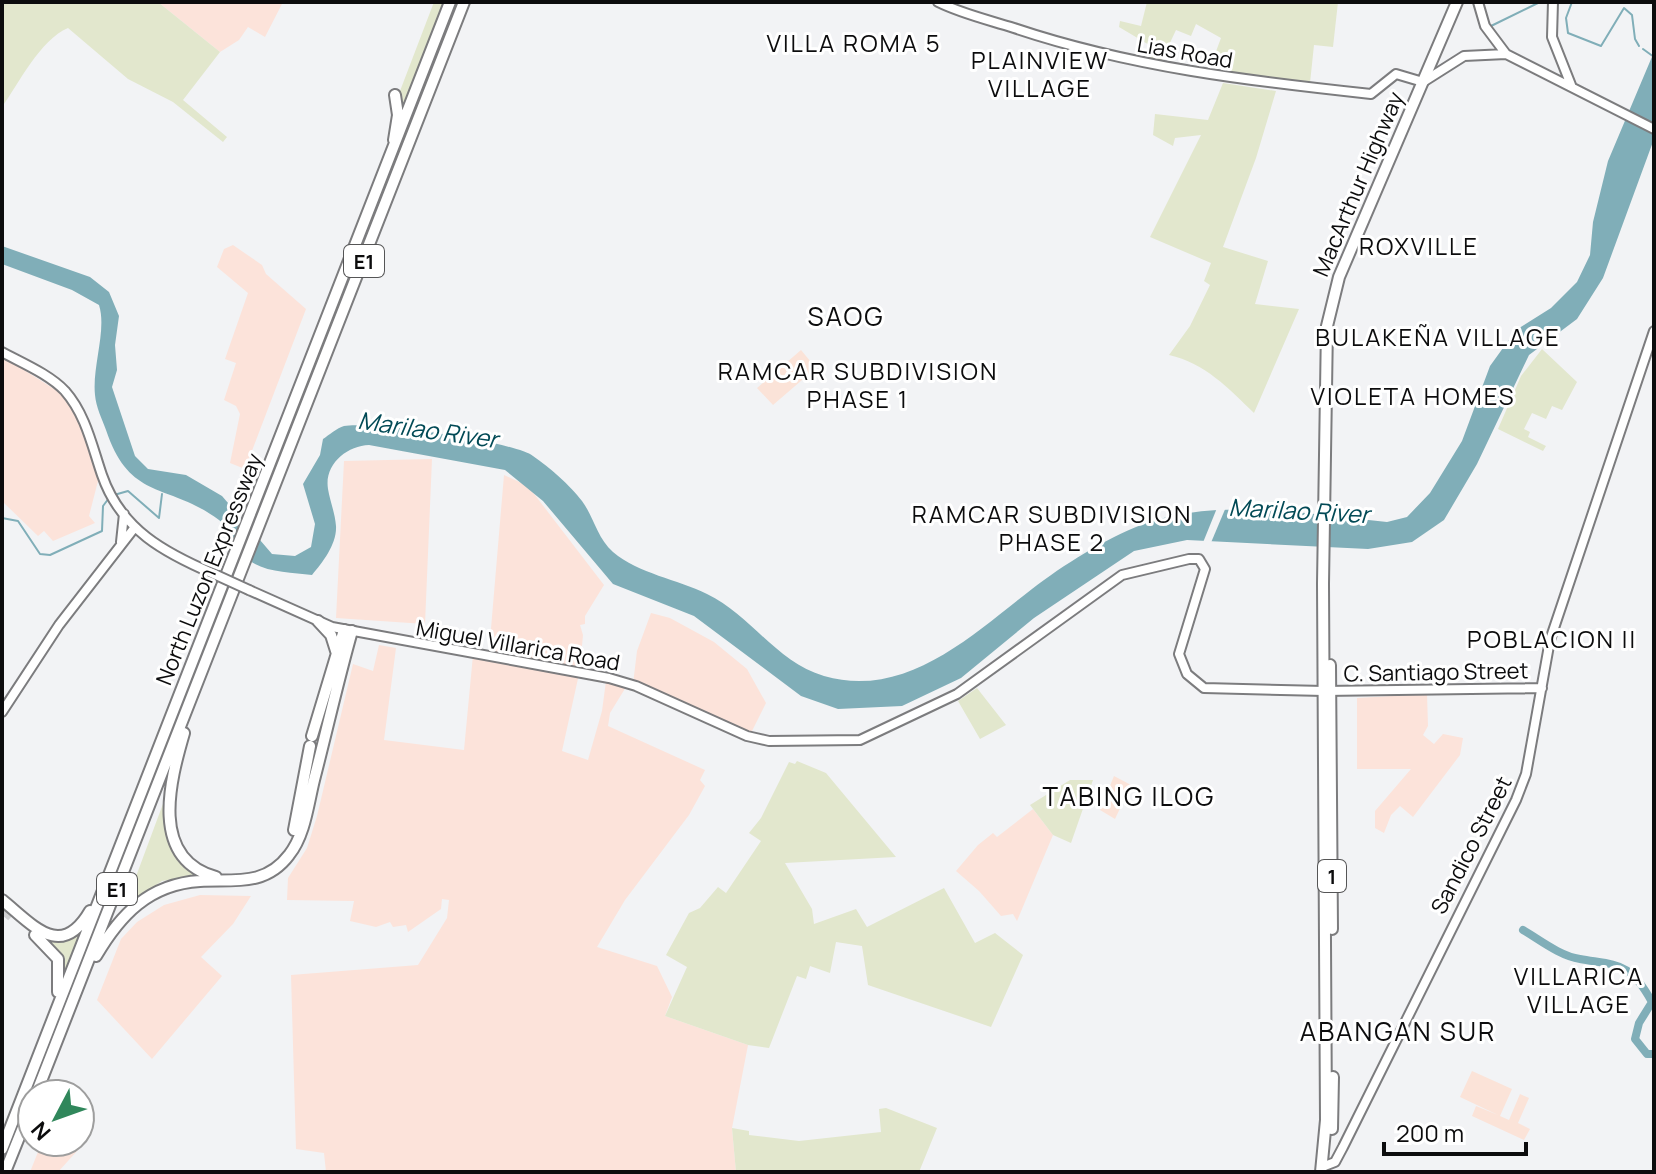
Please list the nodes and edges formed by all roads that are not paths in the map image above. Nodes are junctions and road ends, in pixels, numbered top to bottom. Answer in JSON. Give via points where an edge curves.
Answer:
{"nodes":[{"id":1,"x":450,"y":2,"type":"edge"},
{"id":2,"x":464,"y":2,"type":"edge"},
{"id":3,"x":938,"y":2,"type":"edge"},
{"id":4,"x":1457,"y":2,"type":"edge"},
{"id":5,"x":1478,"y":2,"type":"edge"},
{"id":6,"x":1553,"y":2,"type":"edge"},
{"id":7,"x":1506,"y":54,"type":"junction"},
{"id":8,"x":1423,"y":82,"type":"junction"},
{"id":9,"x":1573,"y":87,"type":"junction"},
{"id":10,"x":395,"y":95,"type":"dead end"},
{"id":11,"x":1654,"y":129,"type":"edge"},
{"id":12,"x":396,"y":145,"type":"junction"},
{"id":13,"x":1654,"y":331,"type":"edge"},
{"id":14,"x":2,"y":352,"type":"edge"},
{"id":15,"x":124,"y":514,"type":"junction"},
{"id":16,"x":258,"y":516,"type":"junction"},
{"id":17,"x":135,"y":527,"type":"junction"},
{"id":18,"x":153,"y":545,"type":"junction"},
{"id":19,"x":119,"y":547,"type":"junction"},
{"id":20,"x":236,"y":572,"type":"junction"},
{"id":21,"x":318,"y":621,"type":"junction"},
{"id":22,"x":348,"y":630,"type":"junction"},
{"id":23,"x":337,"y":656,"type":"junction"},
{"id":24,"x":198,"y":685,"type":"junction"},
{"id":25,"x":1542,"y":688,"type":"junction"},
{"id":26,"x":1327,"y":691,"type":"junction"},
{"id":27,"x":2,"y":712,"type":"edge"},
{"id":28,"x":105,"y":885,"type":"junction"},
{"id":29,"x":5,"y":909,"type":"edge"},
{"id":30,"x":80,"y":986,"type":"junction"},
{"id":31,"x":52,"y":1022,"type":"junction"},
{"id":32,"x":43,"y":1078,"type":"edge"},
{"id":33,"x":16,"y":1145,"type":"edge"},
{"id":34,"x":2,"y":1149,"type":"edge"},
{"id":35,"x":1325,"y":1169,"type":"edge"},
{"id":36,"x":5,"y":1172,"type":"edge"}],
"edges":[{"from":1,"to":12,"type":"highway","name":"North Luzon Expressway","number":"E1"},
{"from":2,"to":16,"type":"highway","name":"North Luzon Expressway","number":"E1"},
{"from":3,"to":8,"type":"main road","name":"Lias Road","via":[[1082,50],[1168,68],[1371,94],[1396,74]]},
{"from":4,"to":8,"type":"highway","name":"MacArthur Highway","number":"1"},
{"from":5,"to":7,"type":"main road","via":[[1485,26]]},
{"from":6,"to":9,"type":"main road","via":[[1552,37]]},
{"from":7,"to":8,"type":"main road","via":[[1464,56]]},
{"from":7,"to":9,"type":"main road"},
{"from":8,"to":26,"type":"highway","name":"MacArthur Highway","number":"1","via":[[1332,300],[1325,361]]},
{"from":9,"to":11,"type":"main road"},
{"from":10,"to":12,"type":"highway"},
{"from":12,"to":16,"type":"highway","name":"North Luzon Expressway","number":"E1"},
{"from":13,"to":25,"type":"main road","name":"Sandico Street","via":[[1550,640]]},
{"from":14,"to":15,"type":"main road","name":"Miguel Villarica Road","via":[[63,388],[86,426]]},
{"from":15,"to":17,"type":"main road","name":"Miguel Villarica Road"},
{"from":15,"to":19,"type":"main road"},
{"from":16,"to":20,"type":"highway","name":"North Luzon Expressway","number":"E1"},
{"from":17,"to":18,"type":"main road","name":"Miguel Villarica Road"},
{"from":17,"to":19,"type":"main road"},
{"from":18,"to":19,"type":"main road","via":[[134,538]]},
{"from":18,"to":21,"type":"main road","name":"Miguel Villarica Road","bridge":true},
{"from":19,"to":27,"type":"main road"},
{"from":20,"to":24,"type":"highway","name":"North Luzon Expressway","number":"E1"},
{"from":20,"to":28,"type":"highway","name":"North Luzon Expressway","number":"E1"},
{"from":21,"to":22,"type":"main road","name":"Miguel Villarica Road"},
{"from":21,"to":23,"type":"highway","via":[[331,635]]},
{"from":22,"to":23,"type":"highway"},
{"from":22,"to":26,"type":"main road","name":"Miguel Villarica Road","via":[[592,674],[636,686],[769,741],[860,740],[957,694],[1122,575],[1198,559],[1204,573],[1179,654],[1194,681],[1223,691]]},
{"from":22,"to":30,"type":"highway","via":[[291,853],[256,878],[184,883],[142,900],[116,923]]},
{"from":23,"to":24,"type":"highway","via":[[311,741],[297,820],[282,853],[242,878],[200,871],[179,853],[169,815],[176,764]]},
{"from":24,"to":30,"type":"highway","name":"North Luzon Expressway","number":"E1"},
{"from":25,"to":26,"type":"main road","name":"C. Santiago Street"},
{"from":25,"to":35,"type":"main road","name":"Sandico Street","via":[[1516,800],[1343,1147]]},
{"from":26,"to":35,"type":"highway","name":"MacArthur Highway","number":"1"},
{"from":28,"to":29,"type":"highway","via":[[81,924],[61,937],[46,935]]},
{"from":28,"to":31,"type":"highway","name":"North Luzon Expressway","number":"E1"},
{"from":29,"to":31,"type":"highway","via":[[58,959]]},
{"from":30,"to":32,"type":"highway","name":"North Luzon Expressway","number":"E1"},
{"from":31,"to":34,"type":"highway","name":"North Luzon Expressway","number":"E1"},
{"from":33,"to":36,"type":"highway"}]}
